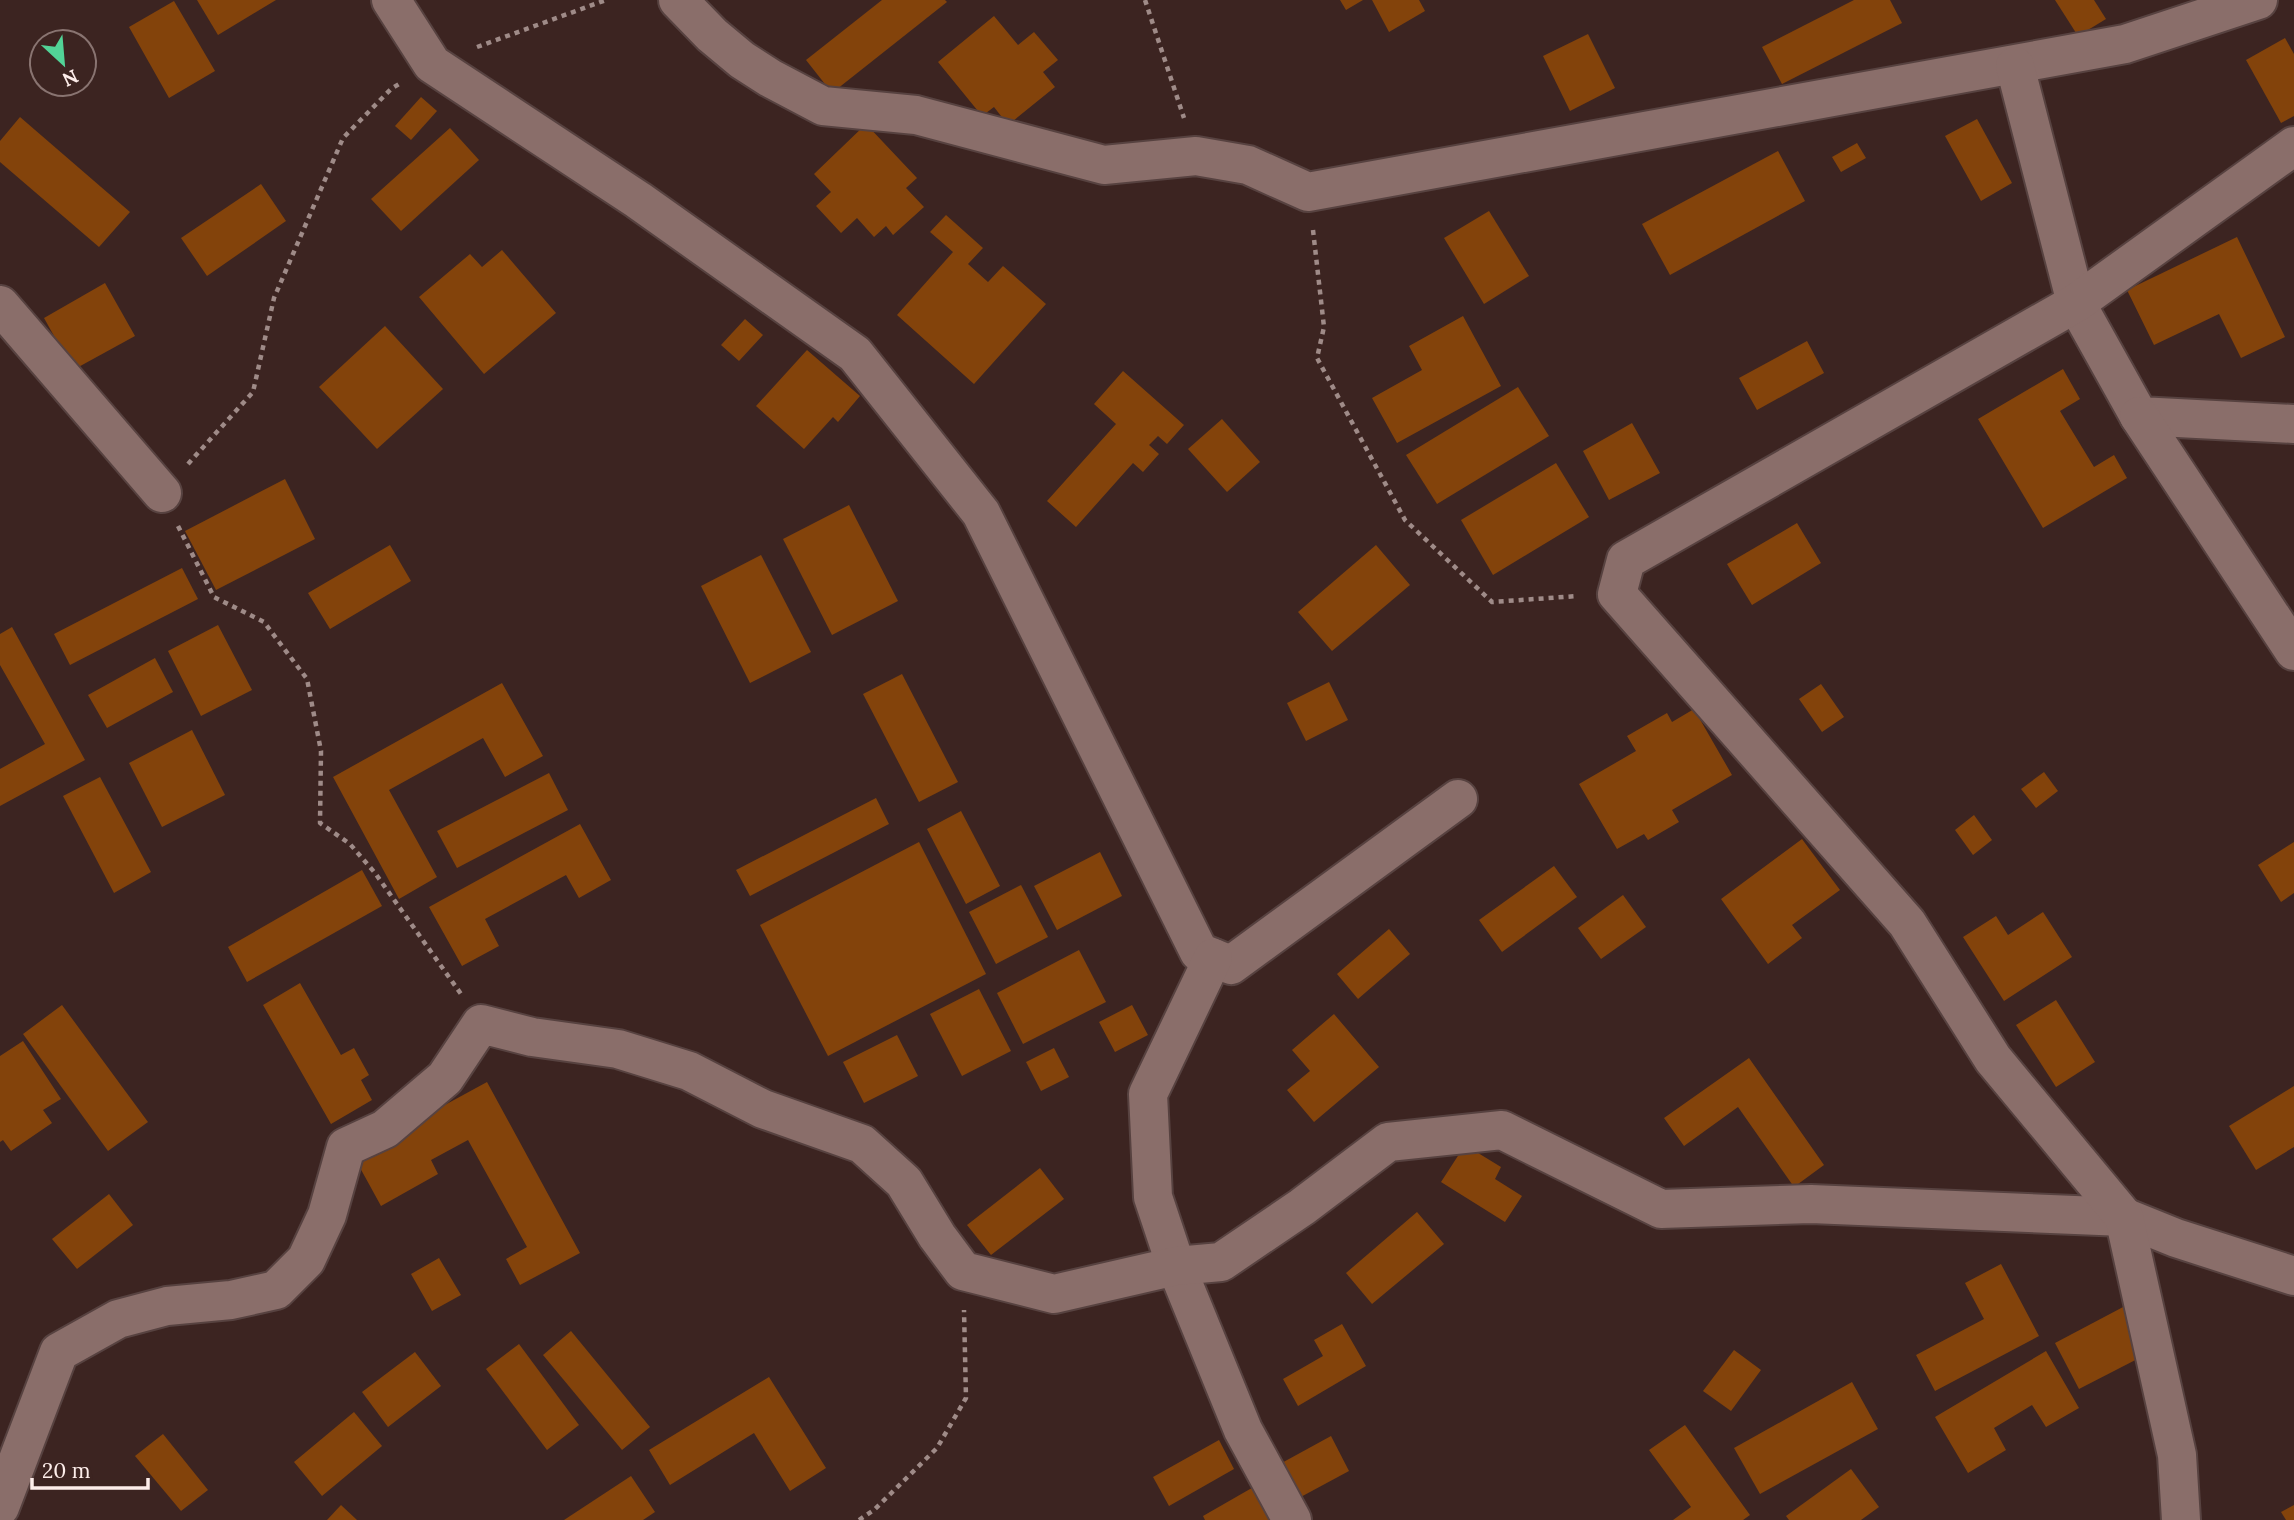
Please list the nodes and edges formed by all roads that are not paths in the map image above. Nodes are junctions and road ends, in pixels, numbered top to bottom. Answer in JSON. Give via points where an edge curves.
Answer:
{"nodes":[{"id":1,"x":391,"y":0,"type":"edge"},
{"id":2,"x":678,"y":0,"type":"edge"},
{"id":3,"x":2258,"y":0,"type":"edge"},
{"id":4,"x":2015,"y":66,"type":"junction"},
{"id":5,"x":2294,"y":146,"type":"edge"},
{"id":6,"x":2076,"y":303,"type":"junction"},
{"id":7,"x":0,"y":304,"type":"edge"},
{"id":8,"x":2139,"y":416,"type":"junction"},
{"id":9,"x":2294,"y":424,"type":"edge"},
{"id":10,"x":162,"y":493,"type":"road end"},
{"id":11,"x":2294,"y":651,"type":"edge"},
{"id":12,"x":1458,"y":799,"type":"dead end"},
{"id":13,"x":1213,"y":958,"type":"junction"},
{"id":14,"x":2124,"y":1217,"type":"junction"},
{"id":15,"x":1176,"y":1266,"type":"junction"},
{"id":16,"x":2294,"y":1276,"type":"edge"},
{"id":17,"x":0,"y":1507,"type":"edge"},
{"id":18,"x":1292,"y":1520,"type":"edge"},
{"id":19,"x":2181,"y":1520,"type":"edge"}],
"edges":[{"from":1,"to":13,"type":"street","via":[[432,64],[638,200],[855,354],[981,513],[1199,952]]},
{"from":2,"to":4,"type":"street","via":[[742,60],[823,106],[916,115],[1104,165],[1196,156],[1248,165],[1308,192]]},
{"from":3,"to":4,"type":"street","via":[[2125,44]]},
{"from":4,"to":6,"type":"street"},
{"from":5,"to":6,"type":"street"},
{"from":6,"to":8,"type":"street"},
{"from":6,"to":14,"type":"street","via":[[1626,560],[1617,594],[1907,923],[1993,1059]]},
{"from":7,"to":10,"type":"street"},
{"from":8,"to":9,"type":"street"},
{"from":8,"to":11,"type":"street"},
{"from":12,"to":13,"type":"street","via":[[1231,965]]},
{"from":13,"to":15,"type":"street","via":[[1148,1094],[1153,1197]]},
{"from":14,"to":15,"type":"street","via":[[1811,1204],[1661,1209],[1502,1130],[1388,1142],[1221,1262]]},
{"from":14,"to":16,"type":"street"},
{"from":14,"to":19,"type":"street","via":[[2177,1455]]},
{"from":15,"to":17,"type":"street","via":[[1054,1294],[963,1271],[904,1182],[862,1144],[763,1109],[689,1072],[642,1056],[481,1024],[445,1078],[385,1129],[346,1147],[327,1215],[306,1260],[276,1290],[167,1306],[118,1320],[59,1352]]},
{"from":15,"to":18,"type":"street","via":[[1243,1430]]}]}
